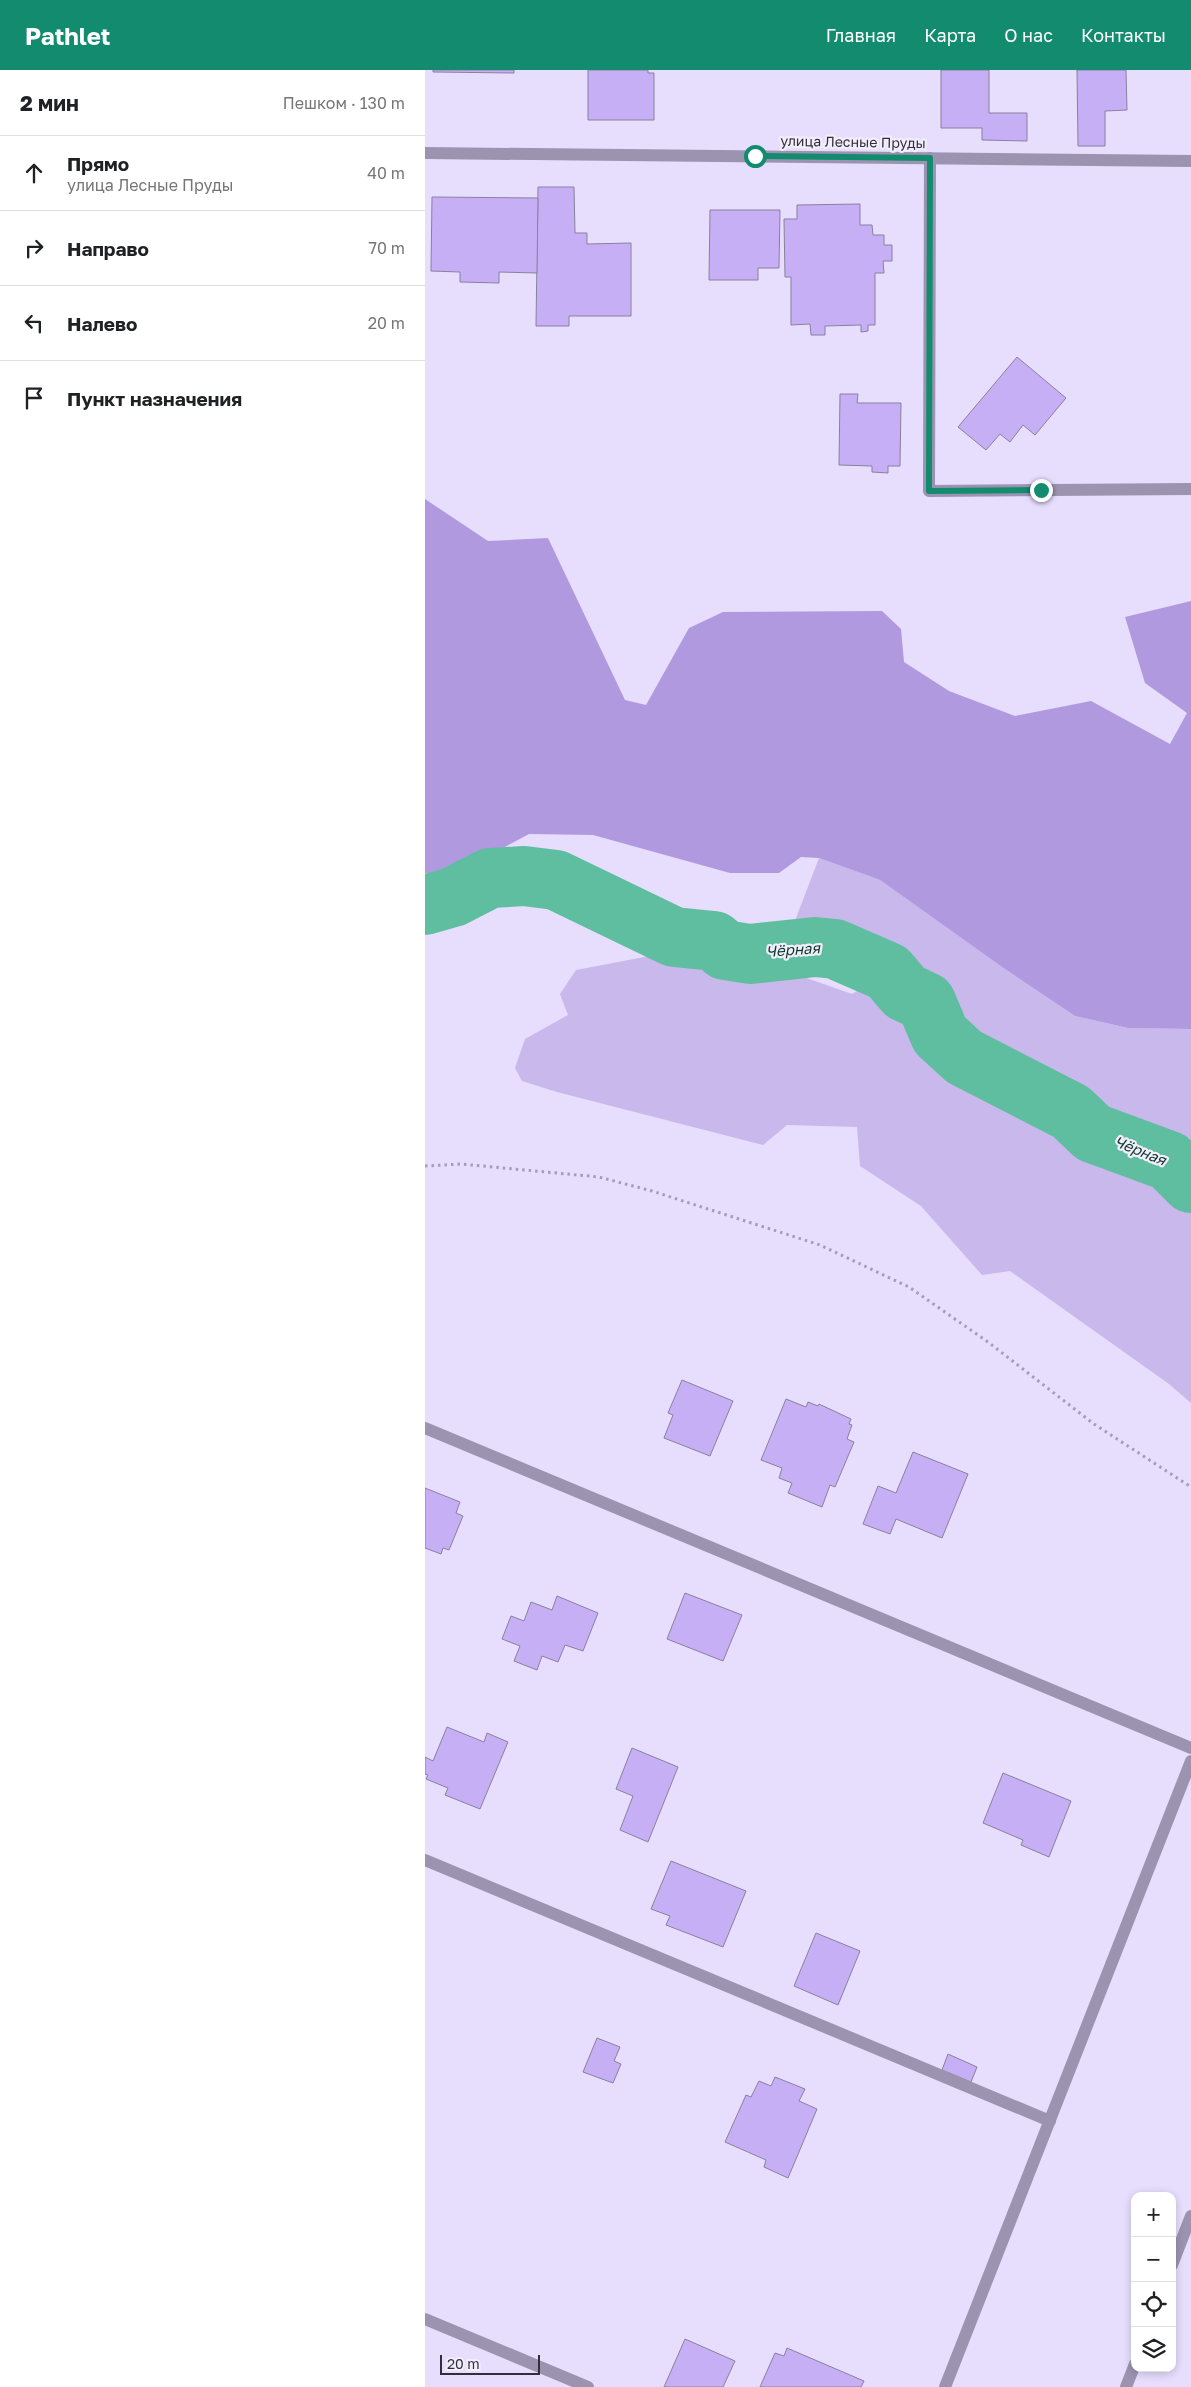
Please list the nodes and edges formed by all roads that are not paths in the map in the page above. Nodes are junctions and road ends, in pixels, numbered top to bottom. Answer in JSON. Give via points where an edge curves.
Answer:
{"nodes":[{"id":1,"x":425,"y":152,"type":"edge"},
{"id":2,"x":930,"y":158,"type":"junction"},
{"id":3,"x":1191,"y":161,"type":"edge"},
{"id":4,"x":1191,"y":489,"type":"edge"},
{"id":5,"x":425,"y":1428,"type":"edge"},
{"id":6,"x":1191,"y":1748,"type":"edge"},
{"id":7,"x":1191,"y":1761,"type":"edge"},
{"id":8,"x":425,"y":1860,"type":"edge"},
{"id":9,"x":1050,"y":2121,"type":"junction"},
{"id":10,"x":1191,"y":2216,"type":"edge"},
{"id":11,"x":1176,"y":2255,"type":"edge"},
{"id":12,"x":425,"y":2319,"type":"edge"},
{"id":13,"x":1132,"y":2372,"type":"edge"},
{"id":14,"x":588,"y":2387,"type":"edge"},
{"id":15,"x":945,"y":2387,"type":"edge"},
{"id":16,"x":1126,"y":2387,"type":"edge"}],
"edges":[{"from":1,"to":2,"type":"street","name":"улица Лесные Пруды"},
{"from":2,"to":3,"type":"street","name":"улица Лесные Пруды"},
{"from":2,"to":4,"type":"street","via":[[929,491]]},
{"from":5,"to":6,"type":"street"},
{"from":7,"to":9,"type":"street"},
{"from":8,"to":9,"type":"street"},
{"from":9,"to":15,"type":"street"},
{"from":10,"to":11,"type":"street"},
{"from":12,"to":14,"type":"street"},
{"from":13,"to":16,"type":"street"}]}
